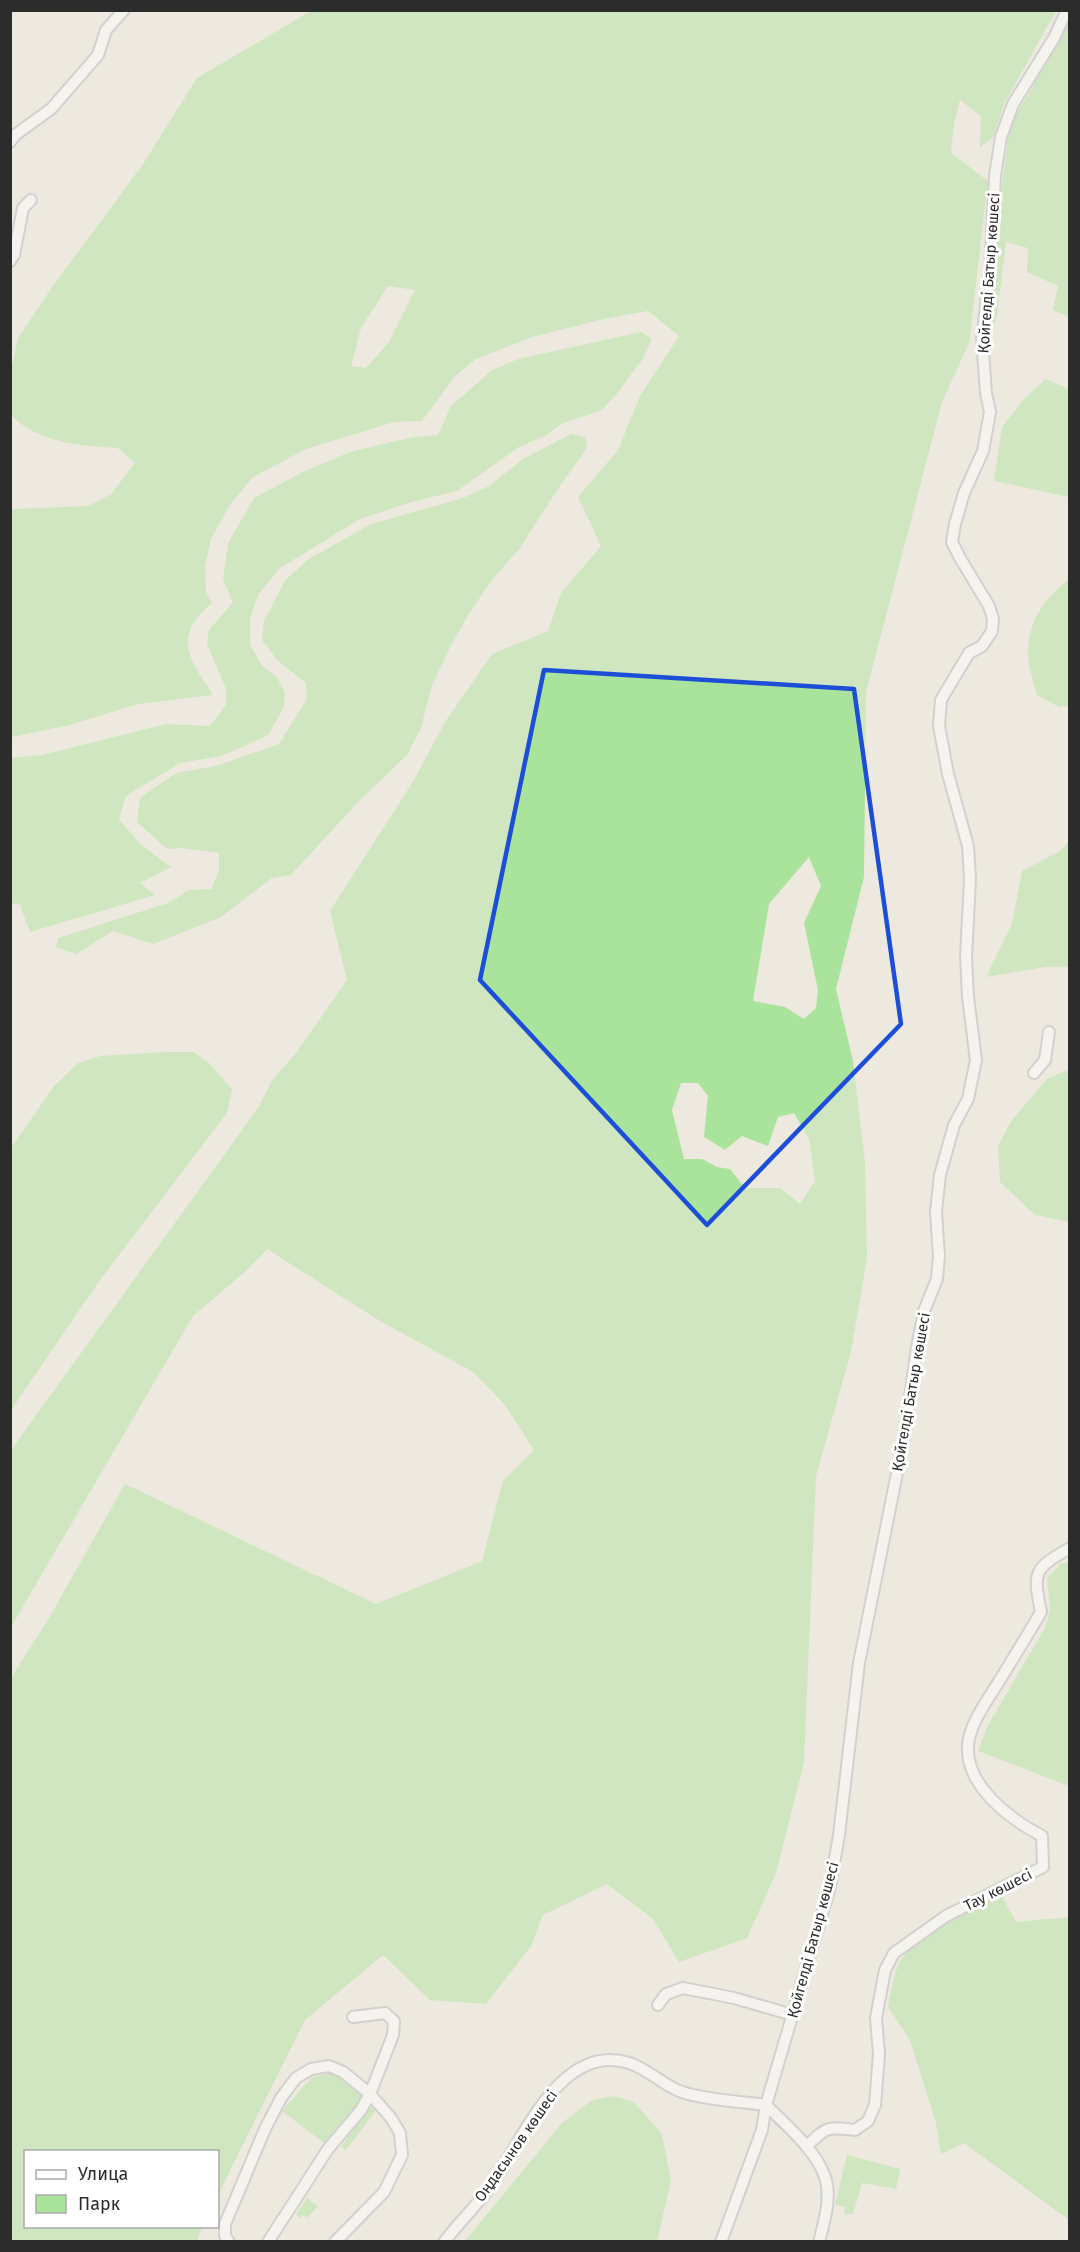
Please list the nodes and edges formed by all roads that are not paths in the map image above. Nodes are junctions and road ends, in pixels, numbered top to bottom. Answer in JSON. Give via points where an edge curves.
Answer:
{"nodes":[{"id":1,"x":124,"y":10,"type":"edge"},
{"id":2,"x":1067,"y":10,"type":"edge"},
{"id":3,"x":10,"y":142,"type":"edge"},
{"id":4,"x":31,"y":200,"type":"dead end"},
{"id":5,"x":10,"y":261,"type":"edge"},
{"id":6,"x":1049,"y":1032,"type":"dead end"},
{"id":7,"x":1035,"y":1073,"type":"dead end"},
{"id":8,"x":1070,"y":1548,"type":"edge"},
{"id":9,"x":658,"y":2005,"type":"dead end"},
{"id":10,"x":794,"y":2015,"type":"junction"},
{"id":11,"x":353,"y":2017,"type":"dead end"},
{"id":12,"x":370,"y":2094,"type":"junction"},
{"id":13,"x":766,"y":2105,"type":"junction"},
{"id":14,"x":807,"y":2146,"type":"junction"},
{"id":15,"x":228,"y":2241,"type":"edge"},
{"id":16,"x":268,"y":2241,"type":"edge"},
{"id":17,"x":335,"y":2241,"type":"edge"},
{"id":18,"x":444,"y":2241,"type":"edge"},
{"id":19,"x":721,"y":2241,"type":"edge"},
{"id":20,"x":819,"y":2241,"type":"edge"}],
"edges":[{"from":1,"to":3,"type":"street","via":[[106,30],[98,55],[51,109]]},
{"from":2,"to":10,"type":"street","name":"Қойгелді Батыр көшесі","via":[[1013,105],[1001,137],[982,339],[990,412],[983,451],[964,493],[952,542],[993,619],[992,631],[982,646],[969,653],[940,700],[939,726],[948,774],[968,846],[966,957],[976,1060],[968,1099],[954,1125],[939,1175],[938,1279],[924,1311],[906,1433],[859,1663],[830,1887]]},
{"from":4,"to":5,"type":"street","via":[[23,208]]},
{"from":6,"to":7,"type":"street","via":[[1045,1060]]},
{"from":8,"to":14,"type":"street","name":"Тау көшесі","via":[[1045,1562],[1035,1581],[1041,1612],[976,1720],[968,1744],[971,1768],[981,1788],[1016,1822],[1042,1836],[1043,1867],[946,1916],[894,1953],[885,1970],[876,2018],[879,2054],[875,2105],[868,2121],[855,2130],[831,2127]]},
{"from":9,"to":10,"type":"street","via":[[666,1994],[683,1988]]},
{"from":10,"to":13,"type":"street","name":"Қойгелді Батыр көшесі"},
{"from":11,"to":12,"type":"street","via":[[385,2013],[394,2021],[393,2035]]},
{"from":12,"to":15,"type":"street","via":[[329,2066],[311,2069],[296,2078],[265,2129],[225,2224]]},
{"from":12,"to":16,"type":"street","via":[[328,2149]]},
{"from":12,"to":17,"type":"street","via":[[400,2133],[402,2155],[384,2192]]},
{"from":13,"to":14,"type":"street"},
{"from":13,"to":18,"type":"street","name":"Оңдасынов көшесі","via":[[679,2091],[630,2063],[611,2060],[587,2064],[567,2075],[544,2103],[489,2189]]},
{"from":13,"to":19,"type":"street","name":"Қойгелді Батыр көшесі","via":[[762,2130]]},
{"from":14,"to":20,"type":"street","via":[[826,2178],[827,2205]]}]}
